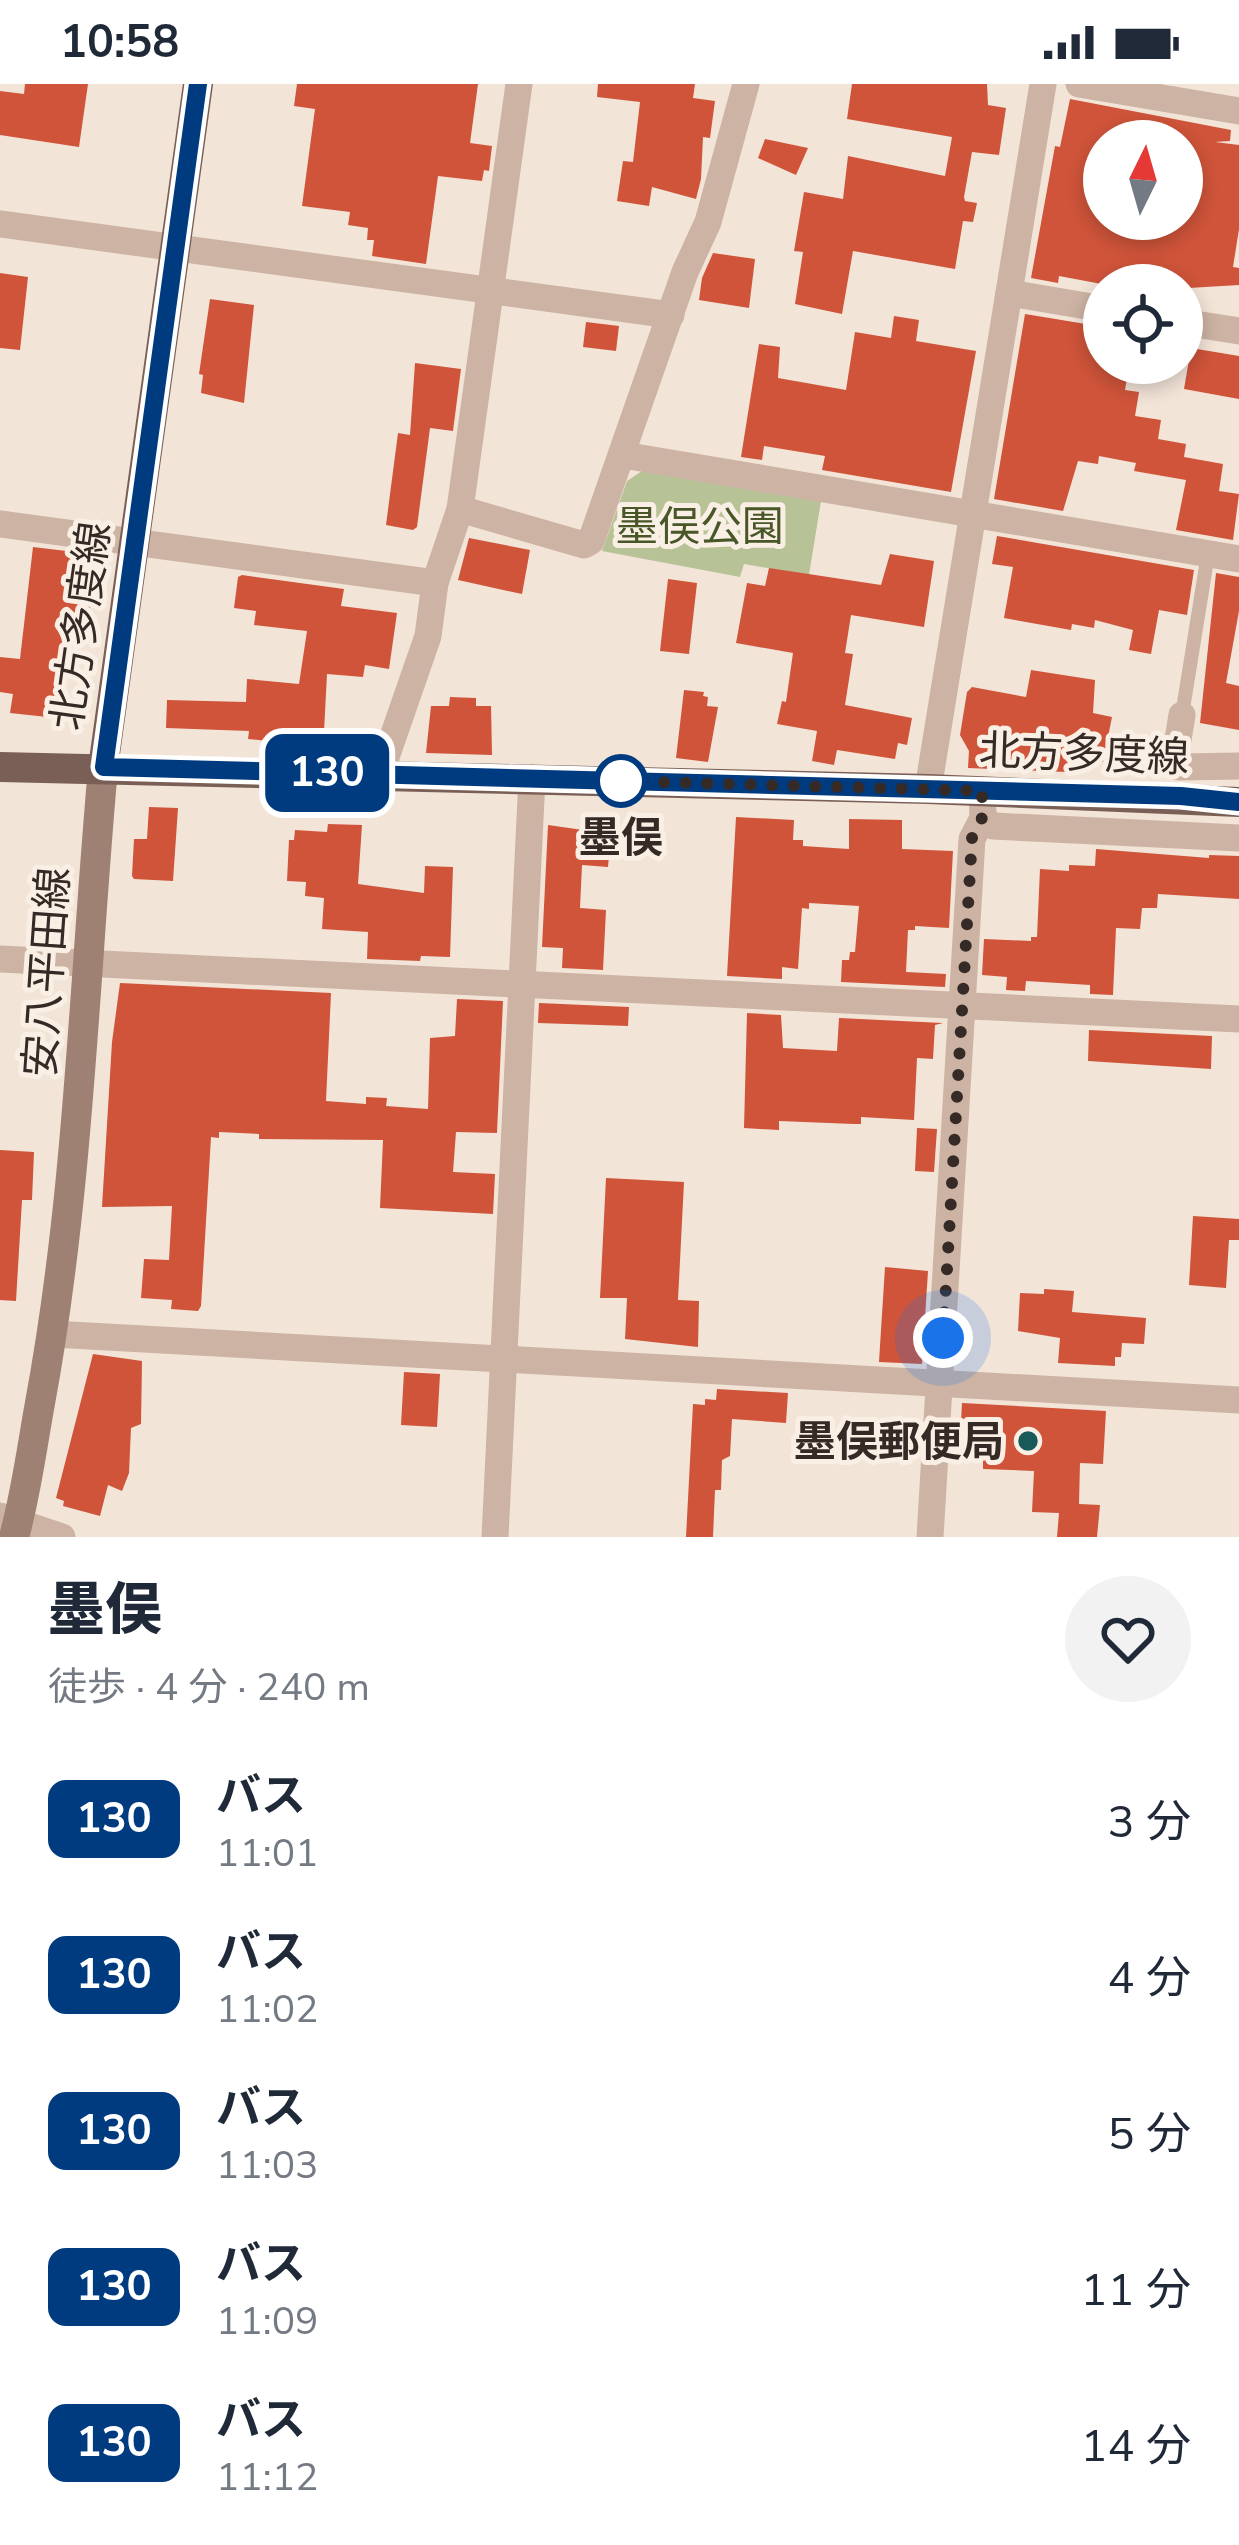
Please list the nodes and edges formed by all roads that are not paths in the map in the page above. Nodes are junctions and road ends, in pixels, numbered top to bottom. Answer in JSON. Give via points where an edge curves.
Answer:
{"nodes":[{"id":1,"x":198,"y":84,"type":"edge"},
{"id":2,"x":519,"y":84,"type":"edge"},
{"id":3,"x":746,"y":84,"type":"edge"},
{"id":4,"x":1042,"y":84,"type":"edge"},
{"id":5,"x":1078,"y":84,"type":"edge"},
{"id":6,"x":1239,"y":111,"type":"edge"},
{"id":7,"x":0,"y":224,"type":"edge"},
{"id":8,"x":173,"y":249,"type":"junction"},
{"id":9,"x":491,"y":292,"type":"junction"},
{"id":10,"x":1010,"y":293,"type":"junction"},
{"id":11,"x":1083,"y":305,"type":"edge"},
{"id":12,"x":671,"y":315,"type":"junction"},
{"id":13,"x":1203,"y":325,"type":"edge"},
{"id":14,"x":1239,"y":331,"type":"edge"},
{"id":15,"x":623,"y":454,"type":"junction"},
{"id":16,"x":460,"y":509,"type":"junction"},
{"id":17,"x":970,"y":513,"type":"junction"},
{"id":18,"x":0,"y":524,"type":"edge"},
{"id":19,"x":133,"y":543,"type":"junction"},
{"id":20,"x":1208,"y":554,"type":"junction"},
{"id":21,"x":1239,"y":559,"type":"edge"},
{"id":22,"x":435,"y":583,"type":"junction"},
{"id":23,"x":1182,"y":715,"type":"joint"},
{"id":24,"x":0,"y":766,"type":"edge"},
{"id":25,"x":1239,"y":766,"type":"edge"},
{"id":26,"x":104,"y":767,"type":"junction"},
{"id":27,"x":385,"y":775,"type":"junction"},
{"id":28,"x":532,"y":778,"type":"junction"},
{"id":29,"x":928,"y":789,"type":"junction"},
{"id":30,"x":1239,"y":802,"type":"edge"},
{"id":31,"x":982,"y":804,"type":"junction"},
{"id":32,"x":1239,"y":838,"type":"edge"},
{"id":33,"x":0,"y":959,"type":"edge"},
{"id":34,"x":91,"y":964,"type":"junction"},
{"id":35,"x":522,"y":985,"type":"junction"},
{"id":36,"x":963,"y":1008,"type":"junction"},
{"id":37,"x":1239,"y":1018,"type":"edge"},
{"id":38,"x":53,"y":1334,"type":"junction"},
{"id":39,"x":503,"y":1360,"type":"junction"},
{"id":40,"x":940,"y":1385,"type":"junction"},
{"id":41,"x":1239,"y":1400,"type":"edge"},
{"id":42,"x":10,"y":1525,"type":"edge"},
{"id":43,"x":62,"y":1537,"type":"edge"},
{"id":44,"x":495,"y":1537,"type":"edge"},
{"id":45,"x":930,"y":1537,"type":"edge"}],
"edges":[{"from":1,"to":8,"type":"main road","name":"北方多度線"},
{"from":2,"to":9,"type":"street"},
{"from":3,"to":12,"type":"street","via":[[708,222]]},
{"from":4,"to":10,"type":"street"},
{"from":5,"to":6,"type":"street"},
{"from":7,"to":8,"type":"street"},
{"from":8,"to":9,"type":"street"},
{"from":8,"to":19,"type":"main road","name":"北方多度線"},
{"from":9,"to":12,"type":"street"},
{"from":9,"to":16,"type":"street"},
{"from":10,"to":11,"type":"street"},
{"from":10,"to":17,"type":"street"},
{"from":12,"to":15,"type":"street"},
{"from":13,"to":14,"type":"street"},
{"from":15,"to":16,"type":"street","via":[[597,530],[584,545]]},
{"from":15,"to":17,"type":"street"},
{"from":16,"to":22,"type":"street"},
{"from":17,"to":20,"type":"street"},
{"from":17,"to":29,"type":"street"},
{"from":18,"to":19,"type":"street"},
{"from":19,"to":22,"type":"street"},
{"from":19,"to":26,"type":"main road","name":"北方多度線"},
{"from":20,"to":21,"type":"street"},
{"from":20,"to":23,"type":"lane"},
{"from":22,"to":27,"type":"street","via":[[428,636]]},
{"from":23,"to":25,"type":"street","via":[[1179,767]]},
{"from":24,"to":26,"type":"main road"},
{"from":26,"to":27,"type":"main road","name":"北方多度線"},
{"from":26,"to":34,"type":"main road","name":"安八平田線"},
{"from":27,"to":28,"type":"main road","name":"北方多度線"},
{"from":28,"to":29,"type":"main road","name":"北方多度線"},
{"from":28,"to":35,"type":"street"},
{"from":29,"to":31,"type":"main road","name":"北方多度線"},
{"from":30,"to":31,"type":"main road","name":"北方多度線"},
{"from":31,"to":32,"type":"street","via":[[993,826]]},
{"from":31,"to":36,"type":"street","via":[[972,838]]},
{"from":33,"to":34,"type":"street"},
{"from":34,"to":35,"type":"street"},
{"from":34,"to":38,"type":"main road","name":"安八平田線"},
{"from":35,"to":36,"type":"street"},
{"from":35,"to":39,"type":"street"},
{"from":36,"to":37,"type":"street"},
{"from":36,"to":40,"type":"street"},
{"from":38,"to":39,"type":"street"},
{"from":38,"to":42,"type":"main road","name":"安八平田線"},
{"from":39,"to":40,"type":"street"},
{"from":39,"to":44,"type":"street"},
{"from":40,"to":41,"type":"street"},
{"from":40,"to":45,"type":"street"},
{"from":42,"to":43,"type":"street"}]}
